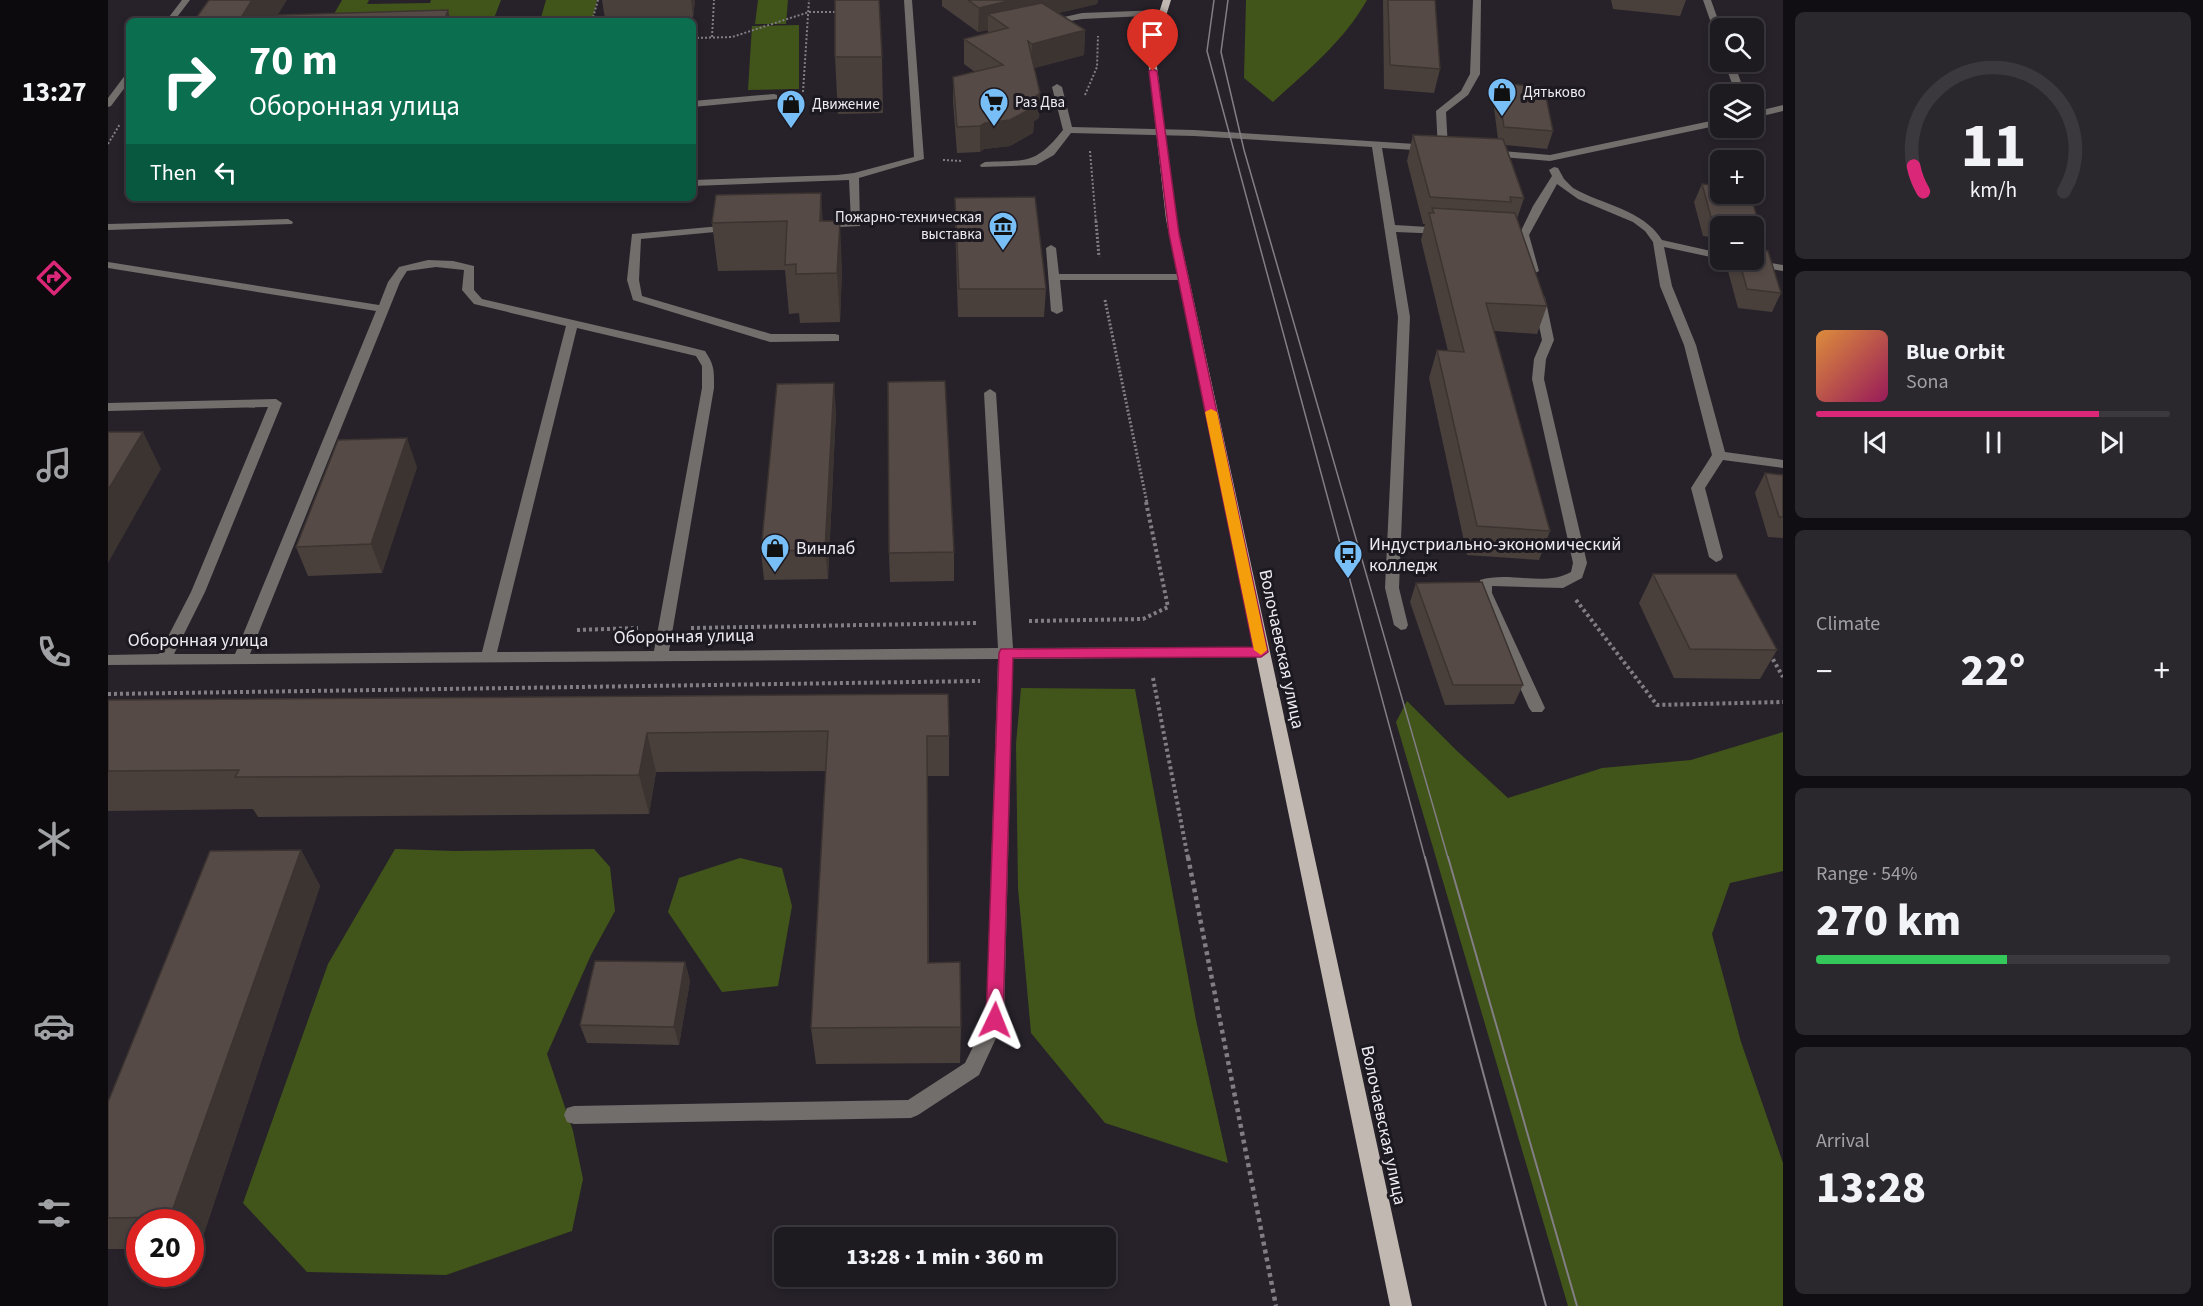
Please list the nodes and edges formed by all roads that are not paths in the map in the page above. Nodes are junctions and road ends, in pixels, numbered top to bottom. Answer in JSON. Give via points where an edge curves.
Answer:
{"nodes":[{"id":1,"x":186,"y":0,"type":"edge"},
{"id":2,"x":908,"y":0,"type":"edge"},
{"id":3,"x":1167,"y":0,"type":"edge"},
{"id":4,"x":1477,"y":0,"type":"edge"},
{"id":5,"x":1707,"y":0,"type":"edge"},
{"id":6,"x":1162,"y":13,"type":"junction"},
{"id":7,"x":172,"y":18,"type":"edge"},
{"id":8,"x":1713,"y":18,"type":"edge"},
{"id":9,"x":1034,"y":24,"type":"edge"},
{"id":10,"x":126,"y":80,"type":"edge"},
{"id":11,"x":1058,"y":87,"type":"dead end"},
{"id":12,"x":774,"y":97,"type":"dead end"},
{"id":13,"x":108,"y":104,"type":"edge"},
{"id":14,"x":696,"y":104,"type":"edge"},
{"id":15,"x":1783,"y":108,"type":"edge"},
{"id":16,"x":1764,"y":113,"type":"edge"},
{"id":17,"x":1710,"y":124,"type":"edge"},
{"id":18,"x":1068,"y":130,"type":"junction"},
{"id":19,"x":1160,"y":132,"type":"junction"},
{"id":20,"x":1377,"y":145,"type":"junction"},
{"id":21,"x":1443,"y":149,"type":"junction"},
{"id":22,"x":1455,"y":150,"type":"edge"},
{"id":23,"x":1479,"y":152,"type":"edge"},
{"id":24,"x":1550,"y":158,"type":"junction"},
{"id":25,"x":985,"y":165,"type":"dead end"},
{"id":26,"x":854,"y":176,"type":"junction"},
{"id":27,"x":1556,"y":178,"type":"junction"},
{"id":28,"x":696,"y":183,"type":"edge"},
{"id":29,"x":288,"y":222,"type":"dead end"},
{"id":30,"x":810,"y":225,"type":"edge"},
{"id":31,"x":740,"y":227,"type":"edge"},
{"id":32,"x":1390,"y":228,"type":"junction"},
{"id":33,"x":109,"y":229,"type":"edge"},
{"id":34,"x":1457,"y":232,"type":"edge"},
{"id":35,"x":1658,"y":242,"type":"junction"},
{"id":36,"x":1051,"y":248,"type":"dead end"},
{"id":37,"x":1710,"y":254,"type":"edge"},
{"id":38,"x":108,"y":265,"type":"edge"},
{"id":39,"x":1764,"y":265,"type":"edge"},
{"id":40,"x":1783,"y":268,"type":"edge"},
{"id":41,"x":1054,"y":277,"type":"junction"},
{"id":42,"x":1183,"y":277,"type":"junction"},
{"id":43,"x":383,"y":309,"type":"junction"},
{"id":44,"x":1057,"y":311,"type":"dead end"},
{"id":45,"x":572,"y":324,"type":"junction"},
{"id":46,"x":836,"y":339,"type":"dead end"},
{"id":47,"x":990,"y":393,"type":"dead end"},
{"id":48,"x":108,"y":407,"type":"edge"},
{"id":49,"x":1719,"y":455,"type":"junction"},
{"id":50,"x":1783,"y":464,"type":"edge"},
{"id":51,"x":1716,"y":557,"type":"dead end"},
{"id":52,"x":1401,"y":625,"type":"dead end"},
{"id":53,"x":1261,"y":652,"type":"junction"},
{"id":54,"x":1006,"y":653,"type":"junction"},
{"id":55,"x":661,"y":656,"type":"junction"},
{"id":56,"x":488,"y":658,"type":"junction"},
{"id":57,"x":108,"y":660,"type":"edge"},
{"id":58,"x":164,"y":660,"type":"junction"},
{"id":59,"x":240,"y":660,"type":"junction"},
{"id":60,"x":1537,"y":708,"type":"dead end"},
{"id":61,"x":574,"y":1115,"type":"dead end"},
{"id":62,"x":1401,"y":1306,"type":"edge"}],
"edges":[{"from":1,"to":7,"type":"street"},
{"from":2,"to":26,"type":"street","via":[[918,159]]},
{"from":3,"to":6,"type":"main road","name":"Волочаевская улица"},
{"from":4,"to":21,"type":"street","via":[[1475,74],[1465,93],[1441,111]]},
{"from":5,"to":8,"type":"street"},
{"from":6,"to":9,"type":"street","via":[[1067,17]]},
{"from":6,"to":19,"type":"main road","name":"Волочаевская улица","via":[[1151,51]]},
{"from":10,"to":13,"type":"street"},
{"from":11,"to":18,"type":"street"},
{"from":12,"to":14,"type":"street"},
{"from":15,"to":16,"type":"street"},
{"from":17,"to":24,"type":"street"},
{"from":18,"to":19,"type":"street"},
{"from":18,"to":25,"type":"street","via":[[1050,153],[1032,163]]},
{"from":19,"to":20,"type":"street"},
{"from":19,"to":42,"type":"main road","name":"Волочаевская улица"},
{"from":20,"to":21,"type":"street"},
{"from":20,"to":32,"type":"street"},
{"from":21,"to":22,"type":"street"},
{"from":23,"to":24,"type":"street"},
{"from":24,"to":27,"type":"street"},
{"from":26,"to":28,"type":"street"},
{"from":26,"to":30,"type":"street","via":[[856,224]]},
{"from":27,"to":35,"type":"street","via":[[1582,198],[1648,227]]},
{"from":27,"to":60,"type":"street","via":[[1518,235],[1548,340],[1540,359],[1538,379],[1580,563],[1577,575],[1563,583],[1485,583],[1485,592]]},
{"from":29,"to":33,"type":"street"},
{"from":31,"to":46,"type":"street","via":[[636,236],[633,280],[637,298],[770,338]]},
{"from":32,"to":34,"type":"street"},
{"from":32,"to":52,"type":"street","via":[[1404,317],[1392,588]]},
{"from":35,"to":37,"type":"street"},
{"from":35,"to":49,"type":"street","via":[[1666,286],[1690,345]]},
{"from":36,"to":41,"type":"street"},
{"from":38,"to":43,"type":"street"},
{"from":39,"to":40,"type":"street"},
{"from":41,"to":42,"type":"street"},
{"from":41,"to":44,"type":"street"},
{"from":42,"to":53,"type":"main road","name":"Волочаевская улица"},
{"from":43,"to":45,"type":"street","via":[[403,269],[423,263],[456,263],[470,268],[468,290],[478,302]]},
{"from":43,"to":59,"type":"street"},
{"from":45,"to":55,"type":"street","via":[[700,354],[708,366],[708,388]]},
{"from":45,"to":56,"type":"street"},
{"from":47,"to":54,"type":"street"},
{"from":48,"to":58,"type":"street","via":[[276,403],[198,592]]},
{"from":49,"to":50,"type":"street"},
{"from":49,"to":51,"type":"street","via":[[1698,489]]},
{"from":53,"to":54,"type":"street","name":"Оборонная улица"},
{"from":53,"to":62,"type":"main road","name":"Волочаевская улица"},
{"from":54,"to":55,"type":"street","name":"Оборонная улица"},
{"from":54,"to":61,"type":"street","via":[[995,1020],[972,1069],[911,1109]]},
{"from":55,"to":56,"type":"street","name":"Оборонная улица"},
{"from":56,"to":59,"type":"street","name":"Оборонная улица"},
{"from":57,"to":58,"type":"street","name":"Оборонная улица"},
{"from":58,"to":59,"type":"street","name":"Оборонная улица"}]}
